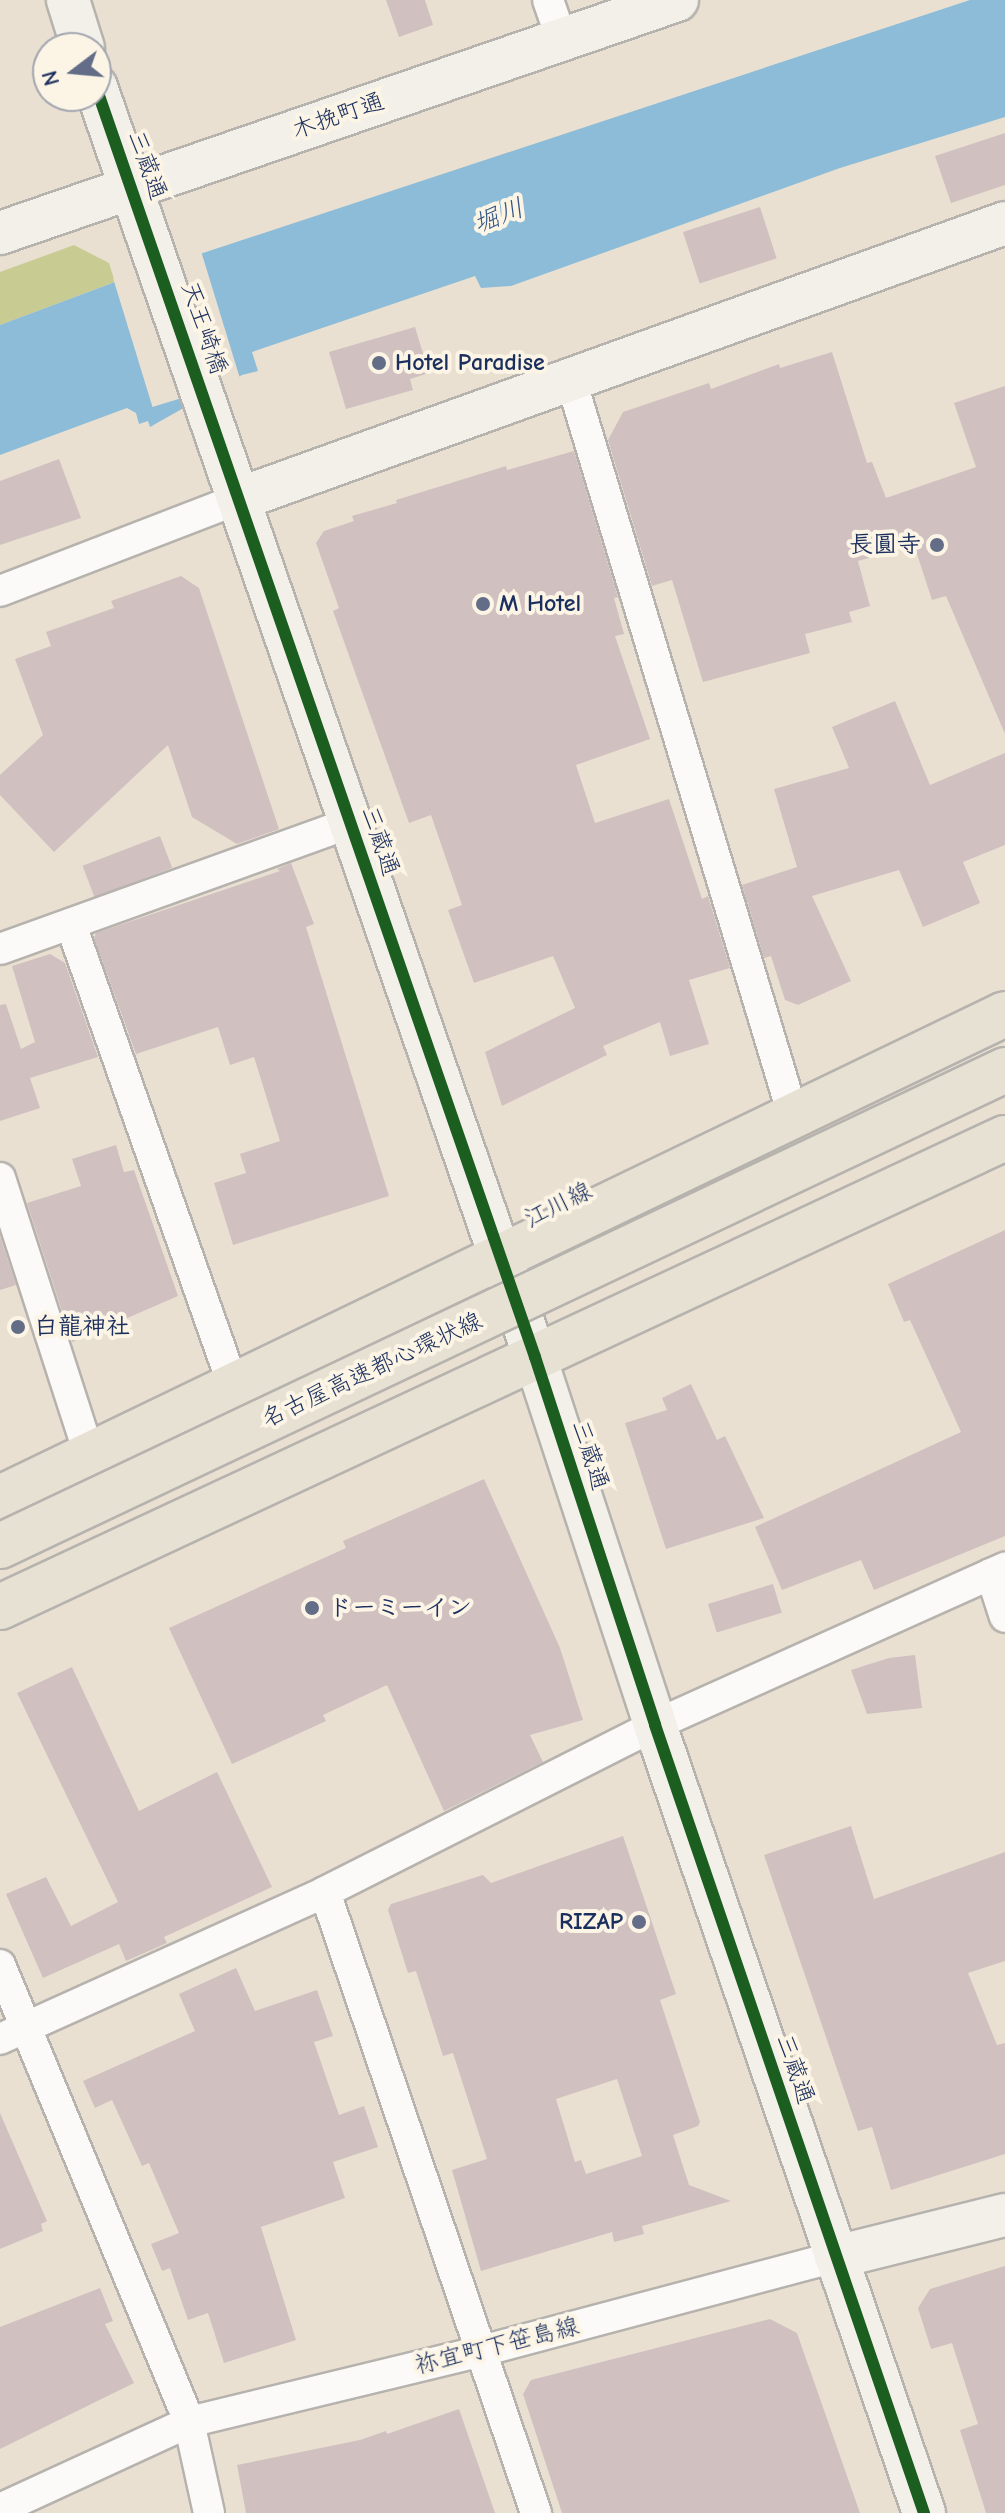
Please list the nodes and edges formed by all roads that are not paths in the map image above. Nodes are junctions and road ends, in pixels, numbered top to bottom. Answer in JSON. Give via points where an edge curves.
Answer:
{"nodes":[{"id":1,"x":68,"y":0,"type":"edge"},
{"id":2,"x":548,"y":0,"type":"edge"},
{"id":3,"x":677,"y":0,"type":"edge"},
{"id":4,"x":78,"y":32,"type":"edge"},
{"id":5,"x":562,"y":40,"type":"junction"},
{"id":6,"x":105,"y":112,"type":"edge"},
{"id":7,"x":132,"y":187,"type":"junction"},
{"id":8,"x":1005,"y":223,"type":"edge"},
{"id":9,"x":0,"y":233,"type":"edge"},
{"id":10,"x":157,"y":259,"type":"joint"},
{"id":11,"x":571,"y":380,"type":"junction"},
{"id":12,"x":209,"y":412,"type":"joint"},
{"id":13,"x":239,"y":499,"type":"junction"},
{"id":14,"x":0,"y":591,"type":"edge"},
{"id":15,"x":350,"y":823,"type":"junction"},
{"id":16,"x":71,"y":925,"type":"junction"},
{"id":17,"x":0,"y":949,"type":"edge"},
{"id":18,"x":1005,"y":1014,"type":"edge"},
{"id":19,"x":1005,"y":1070,"type":"edge"},
{"id":20,"x":793,"y":1115,"type":"junction"},
{"id":21,"x":1005,"y":1138,"type":"edge"},
{"id":22,"x":0,"y":1178,"type":"edge"},
{"id":23,"x":500,"y":1258,"type":"junction"},
{"id":24,"x":535,"y":1357,"type":"junction"},
{"id":25,"x":234,"y":1388,"type":"junction"},
{"id":26,"x":90,"y":1456,"type":"junction"},
{"id":27,"x":0,"y":1498,"type":"edge"},
{"id":28,"x":0,"y":1546,"type":"edge"},
{"id":29,"x":998,"y":1571,"type":"edge"},
{"id":30,"x":0,"y":1607,"type":"edge"},
{"id":31,"x":1005,"y":1617,"type":"edge"},
{"id":32,"x":655,"y":1725,"type":"junction"},
{"id":33,"x":325,"y":1892,"type":"junction"},
{"id":34,"x":0,"y":1965,"type":"edge"},
{"id":35,"x":13,"y":2033,"type":"edge"},
{"id":36,"x":1005,"y":2215,"type":"edge"},
{"id":37,"x":836,"y":2257,"type":"junction"},
{"id":38,"x":482,"y":2351,"type":"junction"},
{"id":39,"x":189,"y":2422,"type":"junction"},
{"id":40,"x":0,"y":2509,"type":"edge"},
{"id":41,"x":209,"y":2513,"type":"edge"},
{"id":42,"x":536,"y":2513,"type":"edge"},
{"id":43,"x":924,"y":2513,"type":"edge"}],
"edges":[{"from":1,"to":4,"type":"street"},
{"from":2,"to":5,"type":"street"},
{"from":3,"to":5,"type":"street","name":"木挽町通"},
{"from":5,"to":7,"type":"street","name":"木挽町通"},
{"from":6,"to":7,"type":"street","name":"三蔵通"},
{"from":7,"to":9,"type":"street","name":"木挽町通"},
{"from":7,"to":10,"type":"street","name":"三蔵通"},
{"from":8,"to":11,"type":"street"},
{"from":10,"to":12,"type":"street","name":"天王崎橋"},
{"from":11,"to":13,"type":"street"},
{"from":11,"to":20,"type":"street"},
{"from":12,"to":13,"type":"street","name":"三蔵通"},
{"from":13,"to":14,"type":"street"},
{"from":13,"to":15,"type":"street","name":"三蔵通"},
{"from":15,"to":16,"type":"street"},
{"from":15,"to":23,"type":"street","name":"三蔵通"},
{"from":16,"to":17,"type":"street"},
{"from":16,"to":25,"type":"street"},
{"from":18,"to":20,"type":"main road","name":"江川線"},
{"from":19,"to":28,"type":"main road","name":"名古屋高速都心環状線","bridge":true},
{"from":20,"to":23,"type":"main road","name":"江川線"},
{"from":21,"to":24,"type":"main road"},
{"from":22,"to":26,"type":"street"},
{"from":23,"to":24,"type":"street","name":"三蔵通"},
{"from":23,"to":25,"type":"main road","name":"江川線"},
{"from":24,"to":30,"type":"main road"},
{"from":24,"to":32,"type":"street","name":"三蔵通"},
{"from":25,"to":26,"type":"main road","name":"江川線"},
{"from":26,"to":27,"type":"main road","name":"江川線"},
{"from":29,"to":31,"type":"street"},
{"from":29,"to":32,"type":"street"},
{"from":32,"to":33,"type":"street"},
{"from":32,"to":37,"type":"street","name":"三蔵通"},
{"from":33,"to":35,"type":"street"},
{"from":33,"to":38,"type":"street"},
{"from":34,"to":35,"type":"street"},
{"from":35,"to":39,"type":"street"},
{"from":36,"to":37,"type":"street","name":"祢宜町下笹島線"},
{"from":37,"to":38,"type":"street","name":"祢宜町下笹島線"},
{"from":37,"to":43,"type":"street","name":"三蔵通"},
{"from":38,"to":39,"type":"street","name":"祢宜町下笹島線"},
{"from":38,"to":42,"type":"street"},
{"from":39,"to":40,"type":"street","name":"祢宜町下笹島線"},
{"from":39,"to":41,"type":"street"}]}
